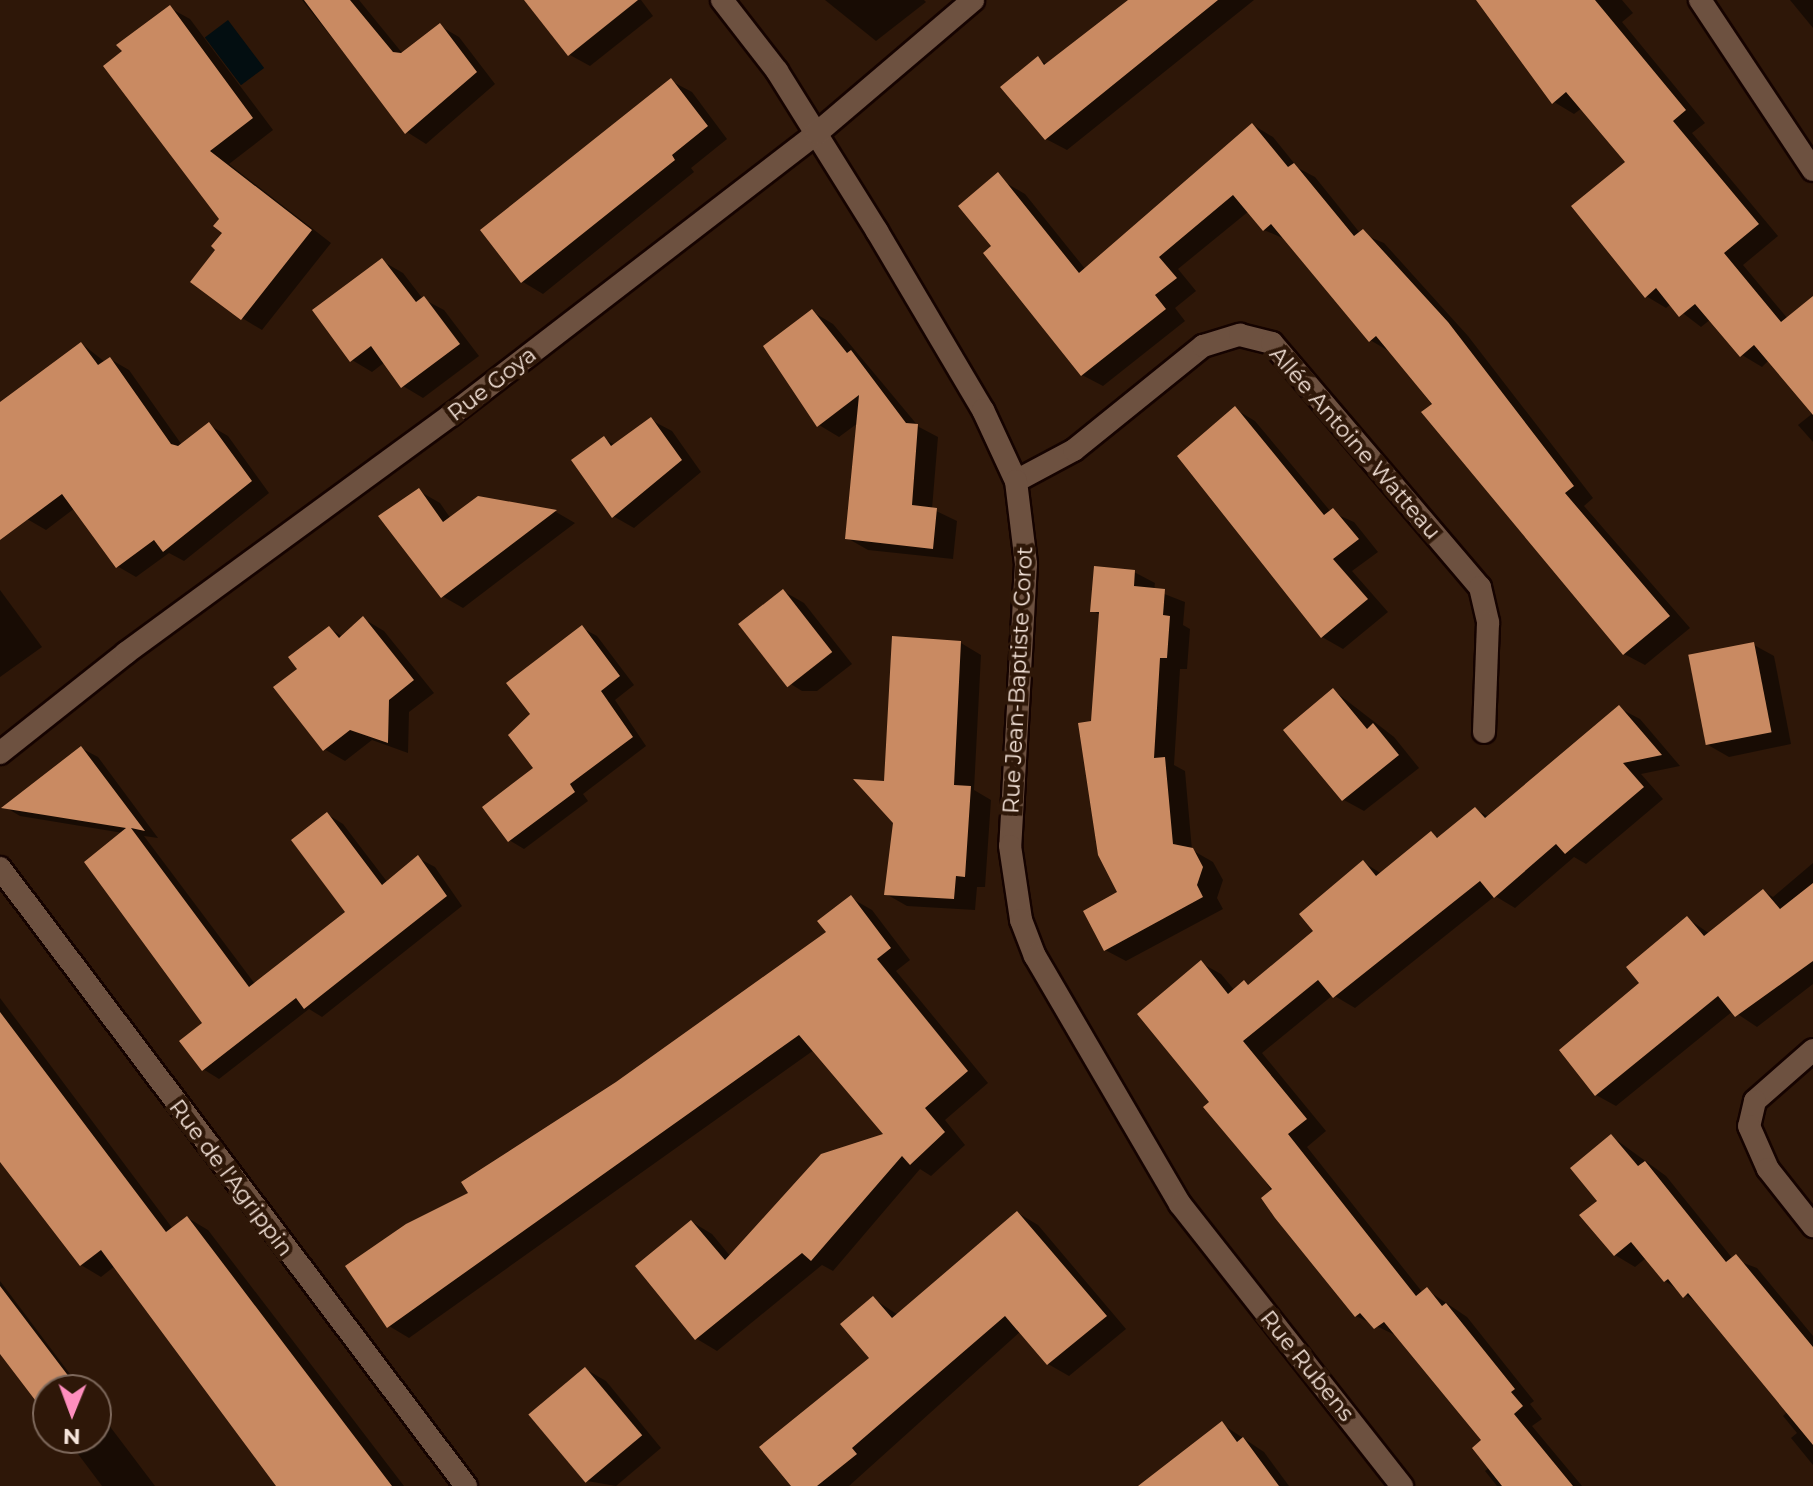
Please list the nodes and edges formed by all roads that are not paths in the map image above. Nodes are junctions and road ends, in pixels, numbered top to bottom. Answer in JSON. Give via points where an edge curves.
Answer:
{"nodes":[{"id":1,"x":722,"y":0,"type":"edge"},
{"id":2,"x":973,"y":0,"type":"edge"},
{"id":3,"x":1700,"y":0,"type":"edge"},
{"id":4,"x":817,"y":133,"type":"junction"},
{"id":5,"x":1813,"y":170,"type":"edge"},
{"id":6,"x":1016,"y":481,"type":"junction"},
{"id":7,"x":1484,"y":732,"type":"dead end"},
{"id":8,"x":0,"y":753,"type":"edge"},
{"id":9,"x":0,"y":868,"type":"edge"},
{"id":10,"x":1813,"y":1050,"type":"edge"},
{"id":11,"x":1813,"y":1226,"type":"edge"},
{"id":12,"x":1211,"y":1247,"type":"joint"},
{"id":13,"x":466,"y":1486,"type":"edge"},
{"id":14,"x":1402,"y":1486,"type":"edge"}],
"edges":[{"from":1,"to":4,"type":"street","name":"Rue Jean-Baptiste Corot"},
{"from":2,"to":4,"type":"street","name":"Rue Goya"},
{"from":3,"to":5,"type":"street"},
{"from":4,"to":6,"type":"street","name":"Rue Jean-Baptiste Corot","via":[[983,410]]},
{"from":4,"to":8,"type":"street","name":"Rue Goya"},
{"from":6,"to":7,"type":"street","name":"Allée Antoine Watteau","via":[[1074,450],[1203,346],[1240,335],[1272,343],[1480,587],[1488,623]]},
{"from":6,"to":12,"type":"street","name":"Rue Jean-Baptiste Corot","via":[[1026,564],[1010,846],[1021,920],[1051,988],[1102,1078]]},
{"from":9,"to":13,"type":"street","name":"Rue de l'Agrippin"},
{"from":10,"to":11,"type":"street","via":[[1755,1101],[1749,1126],[1768,1169]]},
{"from":12,"to":14,"type":"street","name":"Rue Rubens"}]}
